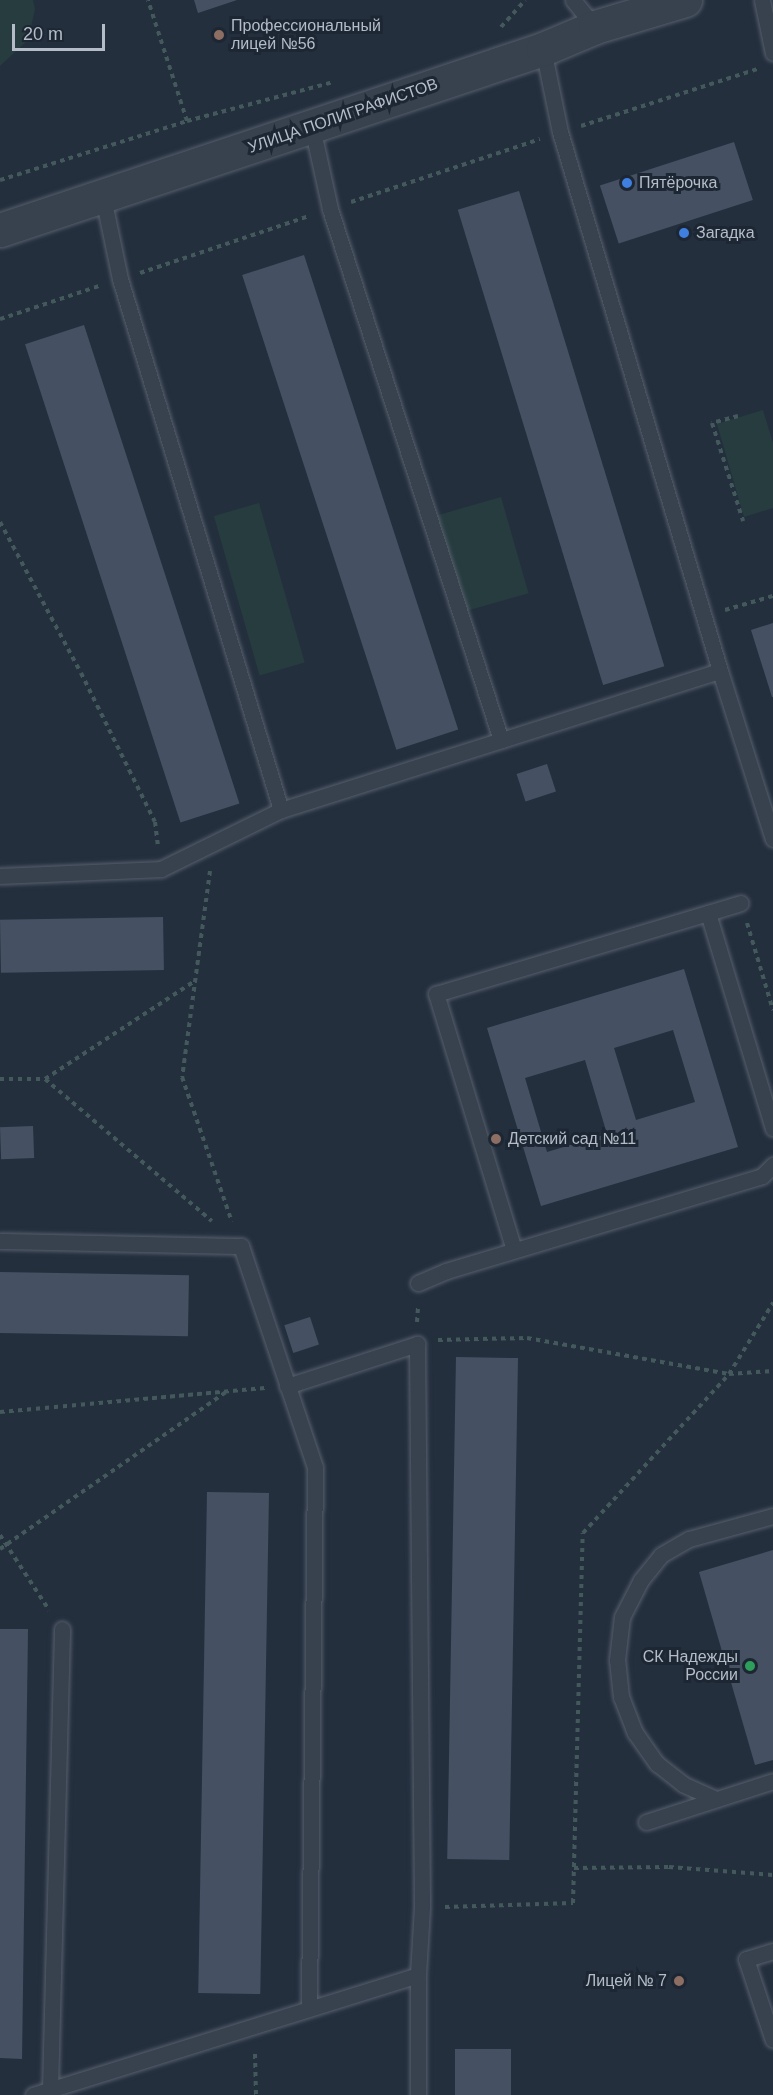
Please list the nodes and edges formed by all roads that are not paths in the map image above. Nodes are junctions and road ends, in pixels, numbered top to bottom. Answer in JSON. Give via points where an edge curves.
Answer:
{"nodes":[{"id":1,"x":573,"y":0,"type":"edge"},
{"id":2,"x":685,"y":0,"type":"edge"},
{"id":3,"x":762,"y":0,"type":"edge"},
{"id":4,"x":595,"y":27,"type":"junction"},
{"id":5,"x":543,"y":49,"type":"junction"},
{"id":6,"x":773,"y":53,"type":"edge"},
{"id":7,"x":312,"y":127,"type":"junction"},
{"id":8,"x":103,"y":197,"type":"junction"},
{"id":9,"x":0,"y":230,"type":"edge"},
{"id":10,"x":720,"y":671,"type":"junction"},
{"id":11,"x":501,"y":740,"type":"junction"},
{"id":12,"x":281,"y":810,"type":"junction"},
{"id":13,"x":773,"y":839,"type":"edge"},
{"id":14,"x":0,"y":876,"type":"edge"},
{"id":15,"x":741,"y":903,"type":"road end"},
{"id":16,"x":708,"y":914,"type":"junction"},
{"id":17,"x":773,"y":1128,"type":"edge"},
{"id":18,"x":773,"y":1165,"type":"edge"},
{"id":19,"x":0,"y":1242,"type":"edge"},
{"id":20,"x":514,"y":1250,"type":"junction"},
{"id":21,"x":418,"y":1283,"type":"road end"},
{"id":22,"x":287,"y":1386,"type":"junction"},
{"id":23,"x":773,"y":1516,"type":"edge"},
{"id":24,"x":62,"y":1629,"type":"road end"},
{"id":25,"x":773,"y":1781,"type":"edge"},
{"id":26,"x":716,"y":1799,"type":"junction"},
{"id":27,"x":646,"y":1822,"type":"dead end"},
{"id":28,"x":773,"y":1951,"type":"edge"},
{"id":29,"x":418,"y":1975,"type":"junction"},
{"id":30,"x":309,"y":2008,"type":"junction"},
{"id":31,"x":773,"y":2040,"type":"edge"},
{"id":32,"x":50,"y":2089,"type":"junction"},
{"id":33,"x":33,"y":2095,"type":"edge"},
{"id":34,"x":418,"y":2095,"type":"edge"}],
"edges":[{"from":1,"to":4,"type":"lane"},
{"from":2,"to":4,"type":"street","name":"УЛИЦА ПОЛИГРАФИСТОВ"},
{"from":3,"to":6,"type":"lane"},
{"from":4,"to":5,"type":"street","name":"УЛИЦА ПОЛИГРАФИСТОВ"},
{"from":5,"to":7,"type":"street","name":"УЛИЦА ПОЛИГРАФИСТОВ"},
{"from":5,"to":10,"type":"lane","via":[[560,132]]},
{"from":7,"to":8,"type":"street","name":"УЛИЦА ПОЛИГРАФИСТОВ"},
{"from":7,"to":11,"type":"lane","via":[[330,209]]},
{"from":8,"to":9,"type":"street","name":"УЛИЦА ПОЛИГРАФИСТОВ"},
{"from":8,"to":12,"type":"lane","via":[[120,279]]},
{"from":10,"to":11,"type":"lane"},
{"from":10,"to":13,"type":"lane"},
{"from":11,"to":12,"type":"lane"},
{"from":12,"to":14,"type":"lane","via":[[161,869]]},
{"from":15,"to":16,"type":"lane"},
{"from":16,"to":17,"type":"lane"},
{"from":16,"to":20,"type":"lane","via":[[436,993]]},
{"from":18,"to":20,"type":"lane","via":[[762,1176]]},
{"from":19,"to":22,"type":"lane","via":[[241,1246]]},
{"from":20,"to":21,"type":"lane"},
{"from":22,"to":29,"type":"lane","via":[[417,1344],[423,1907]]},
{"from":22,"to":30,"type":"lane","via":[[315,1467]]},
{"from":23,"to":26,"type":"lane","via":[[689,1539],[661,1555],[641,1580],[622,1617],[617,1660],[621,1697],[634,1733],[657,1764],[683,1784]]},
{"from":24,"to":32,"type":"lane"},
{"from":25,"to":26,"type":"lane"},
{"from":26,"to":27,"type":"lane"},
{"from":28,"to":31,"type":"lane","via":[[746,1959]]},
{"from":29,"to":30,"type":"lane"},
{"from":29,"to":34,"type":"lane"},
{"from":30,"to":32,"type":"lane"},
{"from":32,"to":33,"type":"lane"}]}
